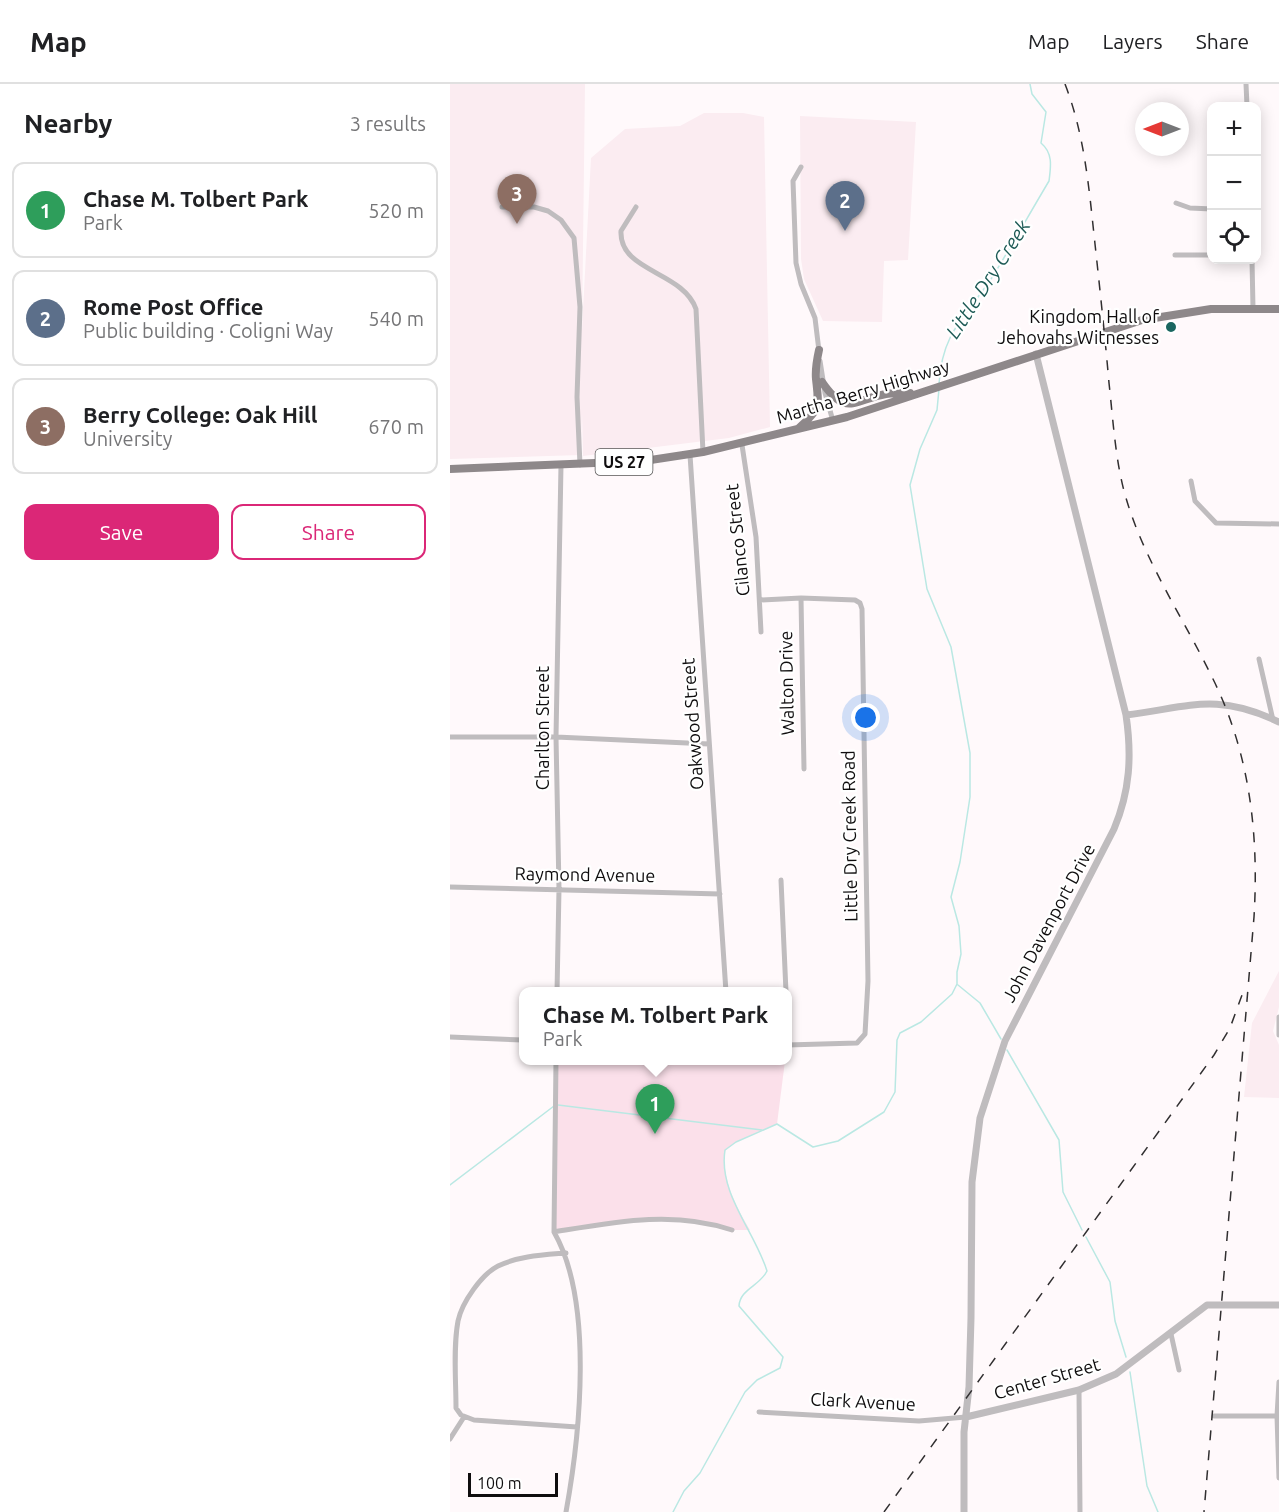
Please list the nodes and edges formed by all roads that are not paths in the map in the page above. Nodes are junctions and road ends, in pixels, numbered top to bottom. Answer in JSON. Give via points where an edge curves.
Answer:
{"nodes":[{"id":1,"x":1246,"y":84,"type":"edge"},
{"id":2,"x":1247,"y":102,"type":"edge"},
{"id":3,"x":801,"y":167,"type":"dead end"},
{"id":4,"x":1176,"y":203,"type":"dead end"},
{"id":5,"x":502,"y":207,"type":"dead end"},
{"id":6,"x":636,"y":207,"type":"dead end"},
{"id":7,"x":1207,"y":209,"type":"edge"},
{"id":8,"x":1175,"y":255,"type":"dead end"},
{"id":9,"x":1207,"y":255,"type":"edge"},
{"id":10,"x":1252,"y":264,"type":"edge"},
{"id":11,"x":1253,"y":308,"type":"junction"},
{"id":12,"x":1279,"y":309,"type":"edge"},
{"id":13,"x":819,"y":350,"type":"junction"},
{"id":14,"x":1036,"y":354,"type":"junction"},
{"id":15,"x":822,"y":382,"type":"junction"},
{"id":16,"x":903,"y":396,"type":"junction"},
{"id":17,"x":833,"y":421,"type":"junction"},
{"id":18,"x":795,"y":431,"type":"junction"},
{"id":19,"x":742,"y":445,"type":"junction"},
{"id":20,"x":703,"y":452,"type":"junction"},
{"id":21,"x":690,"y":455,"type":"junction"},
{"id":22,"x":561,"y":465,"type":"junction"},
{"id":23,"x":580,"y":465,"type":"junction"},
{"id":24,"x":450,"y":469,"type":"edge"},
{"id":25,"x":1191,"y":481,"type":"dead end"},
{"id":26,"x":1279,"y":524,"type":"edge"},
{"id":27,"x":801,"y":598,"type":"junction"},
{"id":28,"x":760,"y":600,"type":"junction"},
{"id":29,"x":760,"y":632,"type":"dead end"},
{"id":30,"x":1259,"y":659,"type":"dead end"},
{"id":31,"x":1125,"y":715,"type":"junction"},
{"id":32,"x":1276,"y":721,"type":"edge"},
{"id":33,"x":450,"y":737,"type":"edge"},
{"id":34,"x":556,"y":737,"type":"junction"},
{"id":35,"x":709,"y":744,"type":"junction"},
{"id":36,"x":804,"y":768,"type":"dead end"},
{"id":37,"x":781,"y":880,"type":"dead end"},
{"id":38,"x":450,"y":887,"type":"edge"},
{"id":39,"x":559,"y":889,"type":"junction"},
{"id":40,"x":720,"y":894,"type":"junction"},
{"id":41,"x":557,"y":987,"type":"edge"},
{"id":42,"x":726,"y":987,"type":"edge"},
{"id":43,"x":786,"y":987,"type":"edge"},
{"id":44,"x":1279,"y":1017,"type":"edge"},
{"id":45,"x":1279,"y":1035,"type":"edge"},
{"id":46,"x":450,"y":1037,"type":"edge"},
{"id":47,"x":519,"y":1040,"type":"edge"},
{"id":48,"x":792,"y":1045,"type":"edge"},
{"id":49,"x":556,"y":1065,"type":"edge"},
{"id":50,"x":732,"y":1230,"type":"dead end"},
{"id":51,"x":554,"y":1232,"type":"junction"},
{"id":52,"x":566,"y":1253,"type":"junction"},
{"id":53,"x":1279,"y":1305,"type":"edge"},
{"id":54,"x":1171,"y":1334,"type":"junction"},
{"id":55,"x":1179,"y":1370,"type":"dead end"},
{"id":56,"x":1279,"y":1382,"type":"edge"},
{"id":57,"x":1079,"y":1389,"type":"junction"},
{"id":58,"x":759,"y":1412,"type":"dead end"},
{"id":59,"x":1214,"y":1416,"type":"dead end"},
{"id":60,"x":1278,"y":1416,"type":"edge"},
{"id":61,"x":464,"y":1417,"type":"junction"},
{"id":62,"x":966,"y":1417,"type":"junction"},
{"id":63,"x":577,"y":1427,"type":"junction"},
{"id":64,"x":450,"y":1440,"type":"edge"},
{"id":65,"x":1279,"y":1478,"type":"edge"},
{"id":66,"x":566,"y":1512,"type":"edge"},
{"id":67,"x":964,"y":1512,"type":"edge"},
{"id":68,"x":1080,"y":1512,"type":"edge"}],
"edges":[{"from":1,"to":2,"type":"street"},
{"from":3,"to":13,"type":"street","via":[[793,181],[796,271],[814,318]]},
{"from":4,"to":7,"type":"street"},
{"from":5,"to":23,"type":"street","via":[[548,211],[561,220],[574,238],[580,307]]},
{"from":6,"to":20,"type":"street","via":[[621,231],[625,250],[686,290],[696,309]]},
{"from":8,"to":9,"type":"street"},
{"from":10,"to":11,"type":"street"},
{"from":11,"to":12,"type":"main road","name":"Martha Berry Highway"},
{"from":11,"to":14,"type":"main road","name":"Martha Berry Highway","via":[[1198,310],[1142,320]]},
{"from":13,"to":15,"type":"street"},
{"from":13,"to":18,"type":"main road","via":[[815,376],[819,405]]},
{"from":14,"to":16,"type":"main road","name":"Martha Berry Highway"},
{"from":14,"to":31,"type":"street","name":"John Davenport Drive"},
{"from":15,"to":16,"type":"main road","via":[[833,397],[850,405],[885,394]]},
{"from":15,"to":17,"type":"street"},
{"from":16,"to":17,"type":"main road","name":"Martha Berry Highway","number":"US 27"},
{"from":17,"to":18,"type":"main road","name":"Martha Berry Highway","number":"US 27"},
{"from":18,"to":19,"type":"main road","name":"Martha Berry Highway","number":"US 27"},
{"from":19,"to":20,"type":"main road","name":"Martha Berry Highway","number":"US 27"},
{"from":19,"to":28,"type":"street","name":"Cilanco Street","via":[[756,537]]},
{"from":20,"to":21,"type":"main road","name":"Martha Berry Highway","number":"US 27"},
{"from":21,"to":23,"type":"main road","name":"Martha Berry Highway","number":"US 27"},
{"from":21,"to":35,"type":"street","name":"Oakwood Street"},
{"from":22,"to":23,"type":"main road","name":"Martha Berry Highway","number":"US 27"},
{"from":22,"to":24,"type":"main road","name":"Martha Berry Highway","number":"US 27"},
{"from":22,"to":34,"type":"street","name":"Charlton Street"},
{"from":25,"to":26,"type":"street","via":[[1195,501],[1216,523]]},
{"from":27,"to":28,"type":"street"},
{"from":27,"to":36,"type":"street","name":"Walton Drive"},
{"from":27,"to":48,"type":"street","name":"Little Dry Creek Road","via":[[860,603],[868,981],[865,1034],[857,1043]]},
{"from":28,"to":29,"type":"street","name":"Cilanco Street"},
{"from":30,"to":32,"type":"street"},
{"from":31,"to":32,"type":"street","via":[[1217,703]]},
{"from":31,"to":62,"type":"street","name":"John Davenport Drive","via":[[1130,762],[1119,818],[1005,1041],[984,1101],[972,1165]]},
{"from":33,"to":34,"type":"street"},
{"from":34,"to":35,"type":"street"},
{"from":34,"to":39,"type":"street","name":"Charlton Street"},
{"from":35,"to":40,"type":"street","name":"Oakwood Street"},
{"from":37,"to":43,"type":"street"},
{"from":38,"to":39,"type":"street","name":"Raymond Avenue"},
{"from":39,"to":40,"type":"street","name":"Raymond Avenue"},
{"from":39,"to":41,"type":"street","name":"Charlton Street"},
{"from":40,"to":42,"type":"street","name":"Oakwood Street"},
{"from":44,"to":45,"type":"street"},
{"from":46,"to":47,"type":"street"},
{"from":49,"to":51,"type":"street"},
{"from":50,"to":51,"type":"street","via":[[696,1221],[638,1218]]},
{"from":51,"to":52,"type":"street"},
{"from":52,"to":61,"type":"street","via":[[522,1258],[497,1267],[473,1292],[458,1320],[456,1408]]},
{"from":52,"to":63,"type":"street","via":[[578,1321],[581,1367]]},
{"from":53,"to":54,"type":"street","name":"Center Street","via":[[1207,1305]]},
{"from":54,"to":55,"type":"street"},
{"from":54,"to":57,"type":"street","name":"Center Street","via":[[1126,1368]]},
{"from":56,"to":60,"type":"street"},
{"from":57,"to":62,"type":"street","name":"Center Street"},
{"from":57,"to":68,"type":"street"},
{"from":58,"to":62,"type":"street","name":"Clark Avenue","via":[[919,1421]]},
{"from":59,"to":60,"type":"street"},
{"from":60,"to":65,"type":"street"},
{"from":61,"to":63,"type":"street"},
{"from":61,"to":64,"type":"street"},
{"from":62,"to":67,"type":"street","name":"John Davenport Drive"},
{"from":63,"to":66,"type":"street"}]}
